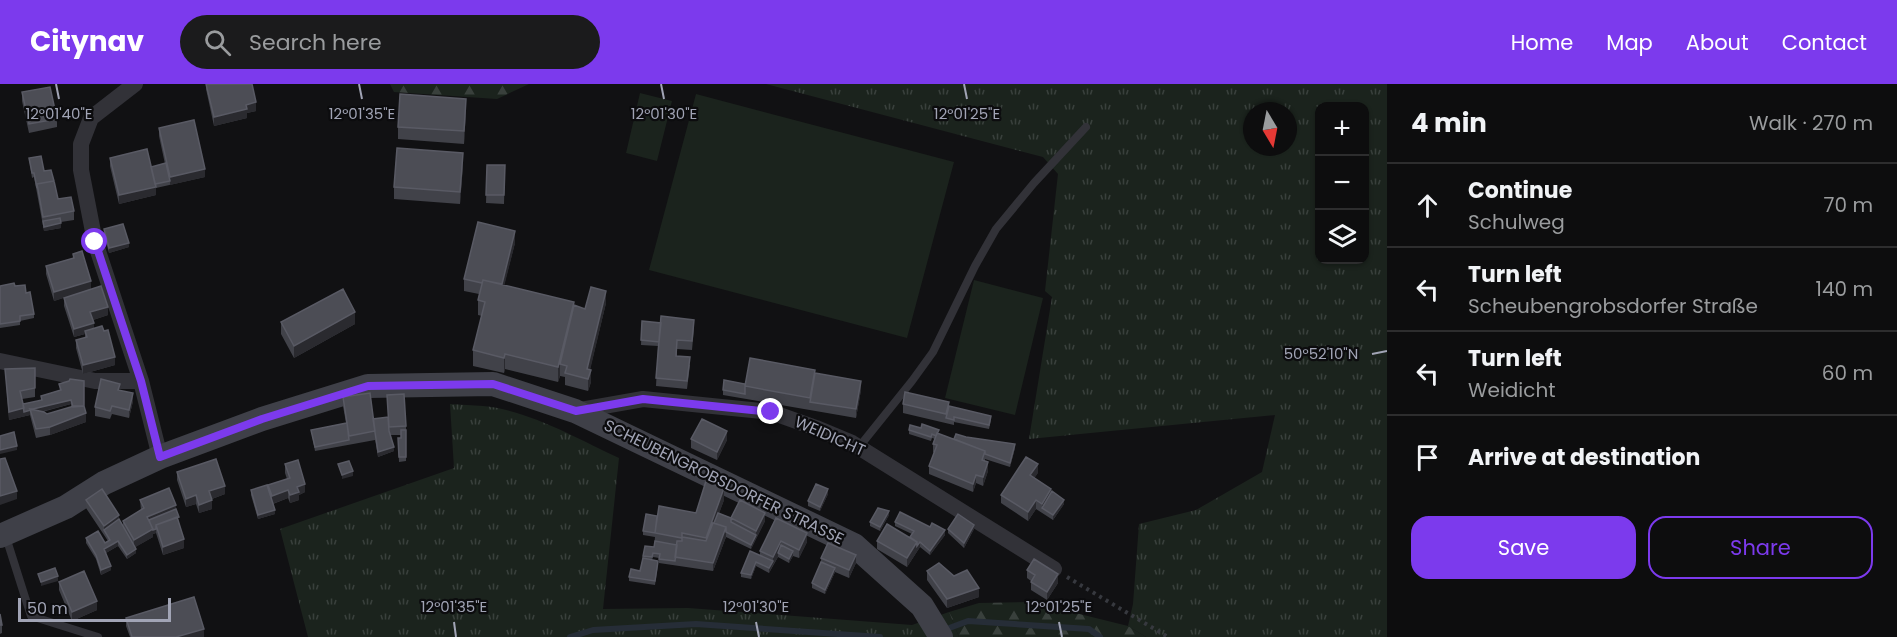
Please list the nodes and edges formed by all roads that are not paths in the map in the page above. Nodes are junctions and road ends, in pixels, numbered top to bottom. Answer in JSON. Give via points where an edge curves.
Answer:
{"nodes":[{"id":1,"x":135,"y":84,"type":"edge"},
{"id":2,"x":1086,"y":127,"type":"dead end"},
{"id":3,"x":0,"y":361,"type":"edge"},
{"id":4,"x":141,"y":381,"type":"junction"},
{"id":5,"x":576,"y":411,"type":"junction"},
{"id":6,"x":859,"y":447,"type":"junction"},
{"id":7,"x":160,"y":457,"type":"junction"},
{"id":8,"x":3,"y":535,"type":"edge"},
{"id":9,"x":1054,"y":569,"type":"edge"},
{"id":10,"x":98,"y":637,"type":"edge"},
{"id":11,"x":941,"y":637,"type":"edge"}],
"edges":[{"from":1,"to":4,"type":"street","via":[[91,118],[81,144],[81,170],[95,242]]},
{"from":2,"to":6,"type":"lane","via":[[996,229],[933,352]]},
{"from":3,"to":4,"type":"street","via":[[95,381]]},
{"from":4,"to":7,"type":"street"},
{"from":5,"to":6,"type":"street","name":"WEIDICHT","via":[[643,399],[771,412]]},
{"from":5,"to":7,"type":"main road","name":"SCHEUBENGROBSDORFER STRASSE","via":[[493,384],[368,386],[262,419]]},
{"from":5,"to":11,"type":"main road","name":"SCHEUBENGROBSDORFER STRASSE","via":[[854,545],[922,606]]},
{"from":6,"to":9,"type":"street","name":"WEIDICHT"},
{"from":7,"to":8,"type":"main road","name":"SCHEUBENGROBSDORFER STRASSE"},
{"from":8,"to":10,"type":"lane","via":[[32,616]]}]}
